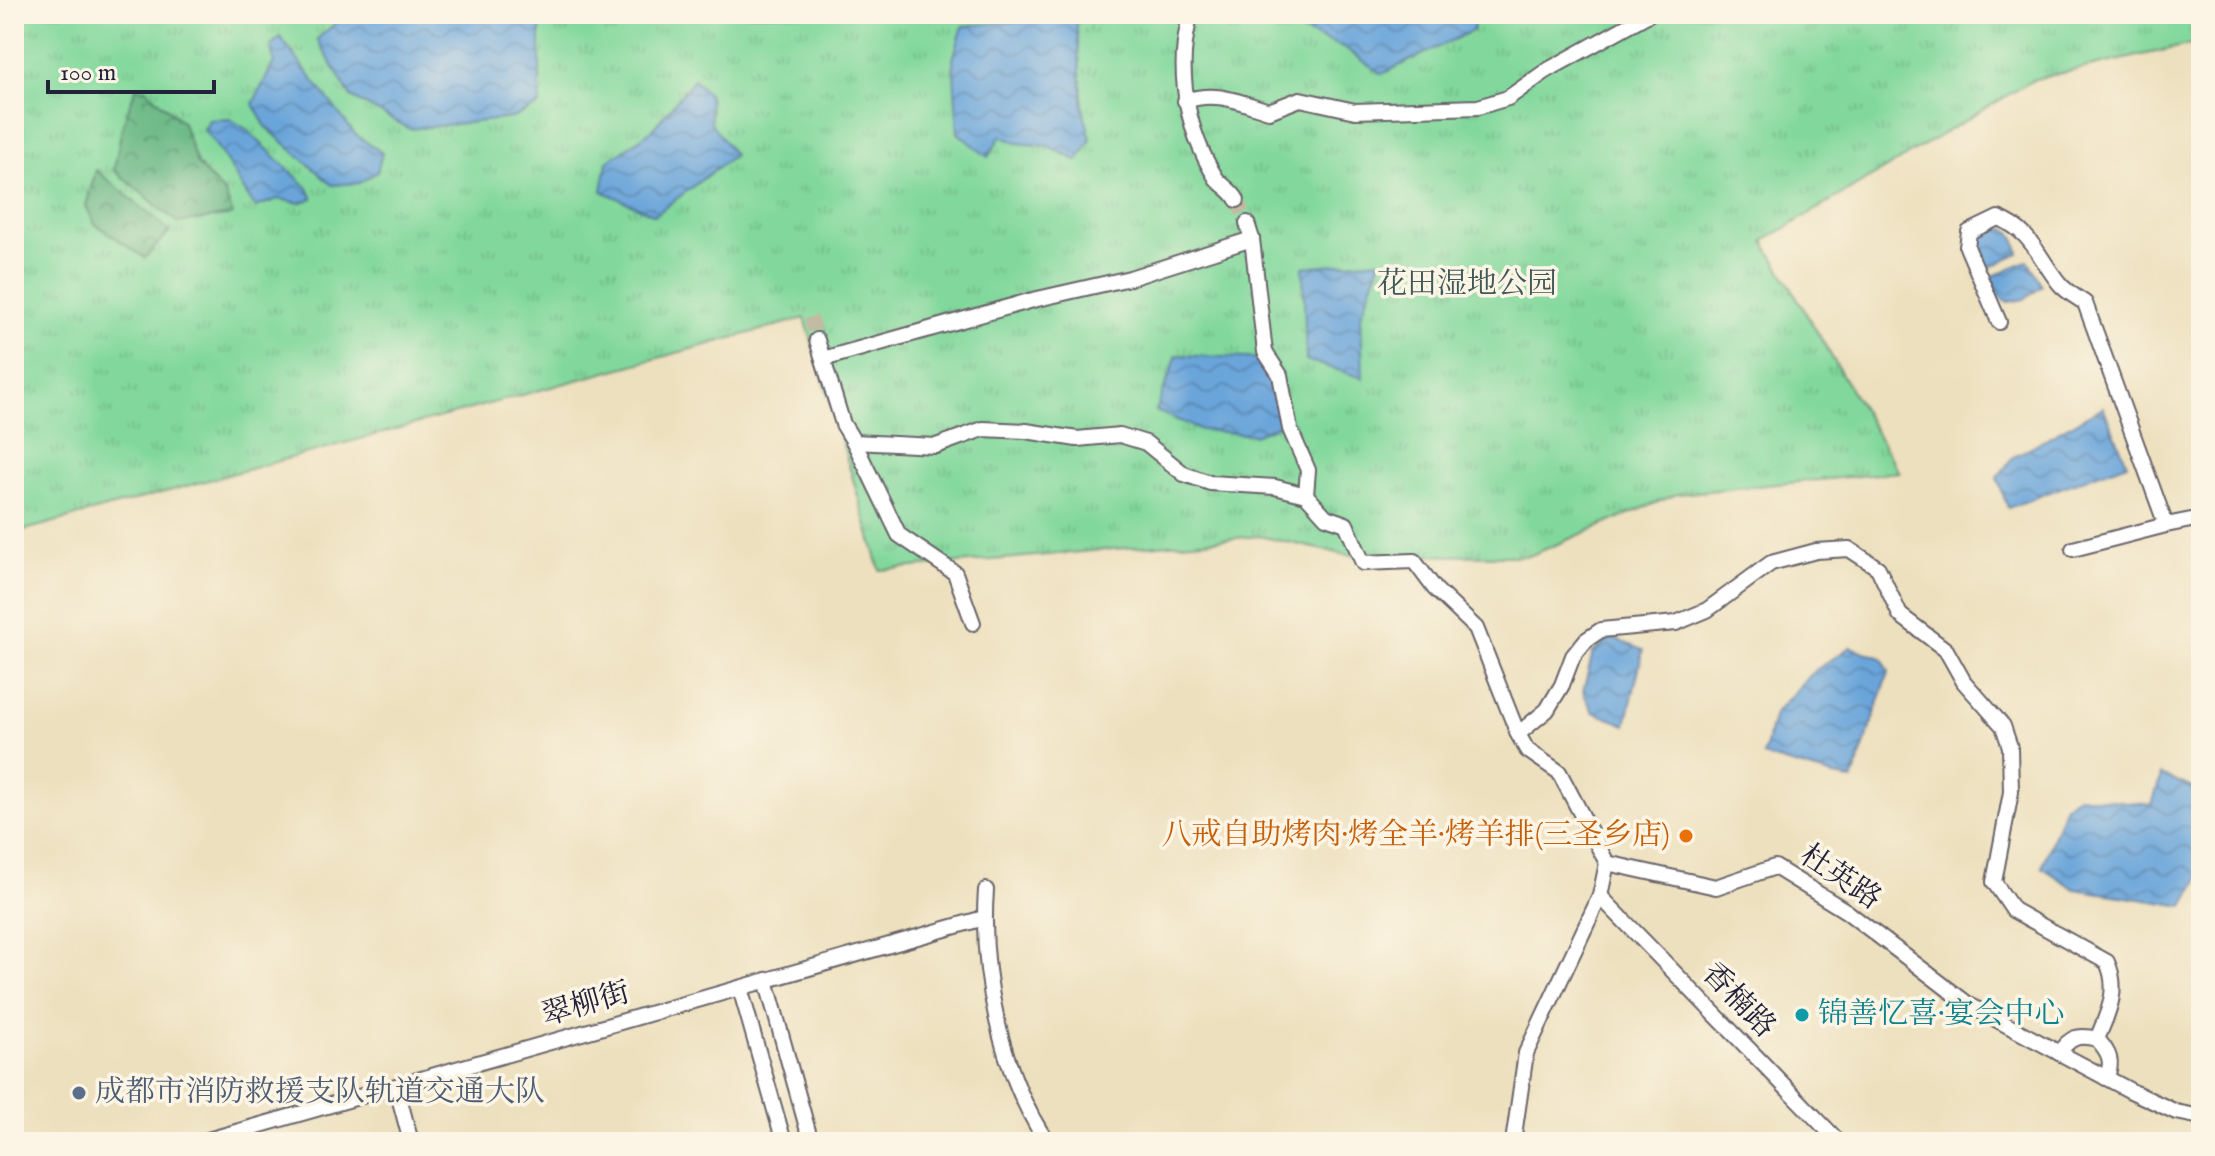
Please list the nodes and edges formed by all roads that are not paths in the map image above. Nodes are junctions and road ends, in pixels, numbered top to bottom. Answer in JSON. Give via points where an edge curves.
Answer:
{"nodes":[{"id":1,"x":1191,"y":14,"type":"edge"},
{"id":2,"x":1649,"y":14,"type":"edge"},
{"id":3,"x":1185,"y":101,"type":"junction"},
{"id":4,"x":1237,"y":200,"type":"tunnel mouth"},
{"id":5,"x":1247,"y":223,"type":"tunnel mouth"},
{"id":6,"x":1252,"y":239,"type":"junction"},
{"id":7,"x":1999,"y":322,"type":"dead end"},
{"id":8,"x":817,"y":340,"type":"tunnel mouth"},
{"id":9,"x":823,"y":359,"type":"junction"},
{"id":10,"x":854,"y":442,"type":"junction"},
{"id":11,"x":1306,"y":495,"type":"junction"},
{"id":12,"x":2201,"y":518,"type":"edge"},
{"id":13,"x":2166,"y":525,"type":"junction"},
{"id":14,"x":2073,"y":549,"type":"dead end"},
{"id":15,"x":973,"y":623,"type":"dead end"},
{"id":16,"x":1518,"y":734,"type":"junction"},
{"id":17,"x":1607,"y":863,"type":"junction"},
{"id":18,"x":986,"y":890,"type":"dead end"},
{"id":19,"x":1600,"y":896,"type":"junction"},
{"id":20,"x":984,"y":918,"type":"junction"},
{"id":21,"x":766,"y":980,"type":"junction"},
{"id":22,"x":740,"y":988,"type":"junction"},
{"id":23,"x":2097,"y":1039,"type":"junction"},
{"id":24,"x":2059,"y":1053,"type":"junction"},
{"id":25,"x":2106,"y":1078,"type":"junction"},
{"id":26,"x":396,"y":1086,"type":"junction"},
{"id":27,"x":2201,"y":1117,"type":"edge"},
{"id":28,"x":201,"y":1142,"type":"edge"},
{"id":29,"x":411,"y":1142,"type":"edge"},
{"id":30,"x":784,"y":1142,"type":"edge"},
{"id":31,"x":811,"y":1142,"type":"edge"},
{"id":32,"x":1047,"y":1142,"type":"edge"},
{"id":33,"x":1513,"y":1142,"type":"edge"},
{"id":34,"x":1839,"y":1142,"type":"edge"}],
"edges":[{"from":1,"to":3,"type":"street"},
{"from":2,"to":3,"type":"street","via":[[1508,98],[1478,107],[1355,111],[1300,99],[1269,111],[1223,97],[1202,95]]},
{"from":3,"to":4,"type":"street","via":[[1217,180]]},
{"from":5,"to":6,"type":"street"},
{"from":6,"to":9,"type":"street","via":[[1130,278]]},
{"from":6,"to":11,"type":"street","via":[[1265,352],[1280,375],[1290,429],[1308,470]]},
{"from":7,"to":13,"type":"street","via":[[1967,247],[1969,232],[1998,218],[2014,224],[2039,250],[2060,285],[2085,303]]},
{"from":8,"to":9,"type":"street"},
{"from":9,"to":10,"type":"street","via":[[843,424]]},
{"from":10,"to":11,"type":"street","via":[[936,446],[983,429],[1077,439],[1120,435],[1146,443],[1184,474],[1210,483],[1275,487]]},
{"from":10,"to":15,"type":"street","via":[[899,535],[955,573]]},
{"from":11,"to":16,"type":"street","via":[[1326,517],[1346,524],[1363,563],[1414,561],[1476,628]]},
{"from":12,"to":13,"type":"street"},
{"from":13,"to":14,"type":"street"},
{"from":16,"to":17,"type":"street","via":[[1527,750],[1559,772]]},
{"from":16,"to":23,"type":"street","via":[[1547,710],[1573,656],[1601,630],[1676,623],[1707,610],[1771,563],[1849,549],[1878,568],[1900,615],[1946,650],[1964,682],[2003,726],[2010,747],[2011,792],[1994,882],[2013,910],[2107,962],[2114,977],[2112,1003]]},
{"from":17,"to":19,"type":"street"},
{"from":17,"to":24,"type":"street","name":"杜英路","via":[[1716,887],[1775,867],[1846,911],[1969,1005]]},
{"from":18,"to":20,"type":"street"},
{"from":19,"to":33,"type":"street","via":[[1526,1053]]},
{"from":19,"to":34,"type":"street","name":"香楠路"},
{"from":20,"to":21,"type":"street","name":"翠柳街"},
{"from":20,"to":32,"type":"street","via":[[1008,1063]]},
{"from":21,"to":22,"type":"street","name":"翠柳街"},
{"from":21,"to":31,"type":"street"},
{"from":22,"to":26,"type":"street","name":"翠柳街"},
{"from":22,"to":30,"type":"street"},
{"from":23,"to":24,"type":"street","via":[[2078,1036]]},
{"from":23,"to":25,"type":"street","via":[[2110,1059]]},
{"from":24,"to":25,"type":"street","name":"杜英路"},
{"from":25,"to":27,"type":"street","name":"杜英路","via":[[2176,1112]]},
{"from":26,"to":28,"type":"street","name":"翠柳街"},
{"from":26,"to":29,"type":"street"}]}
